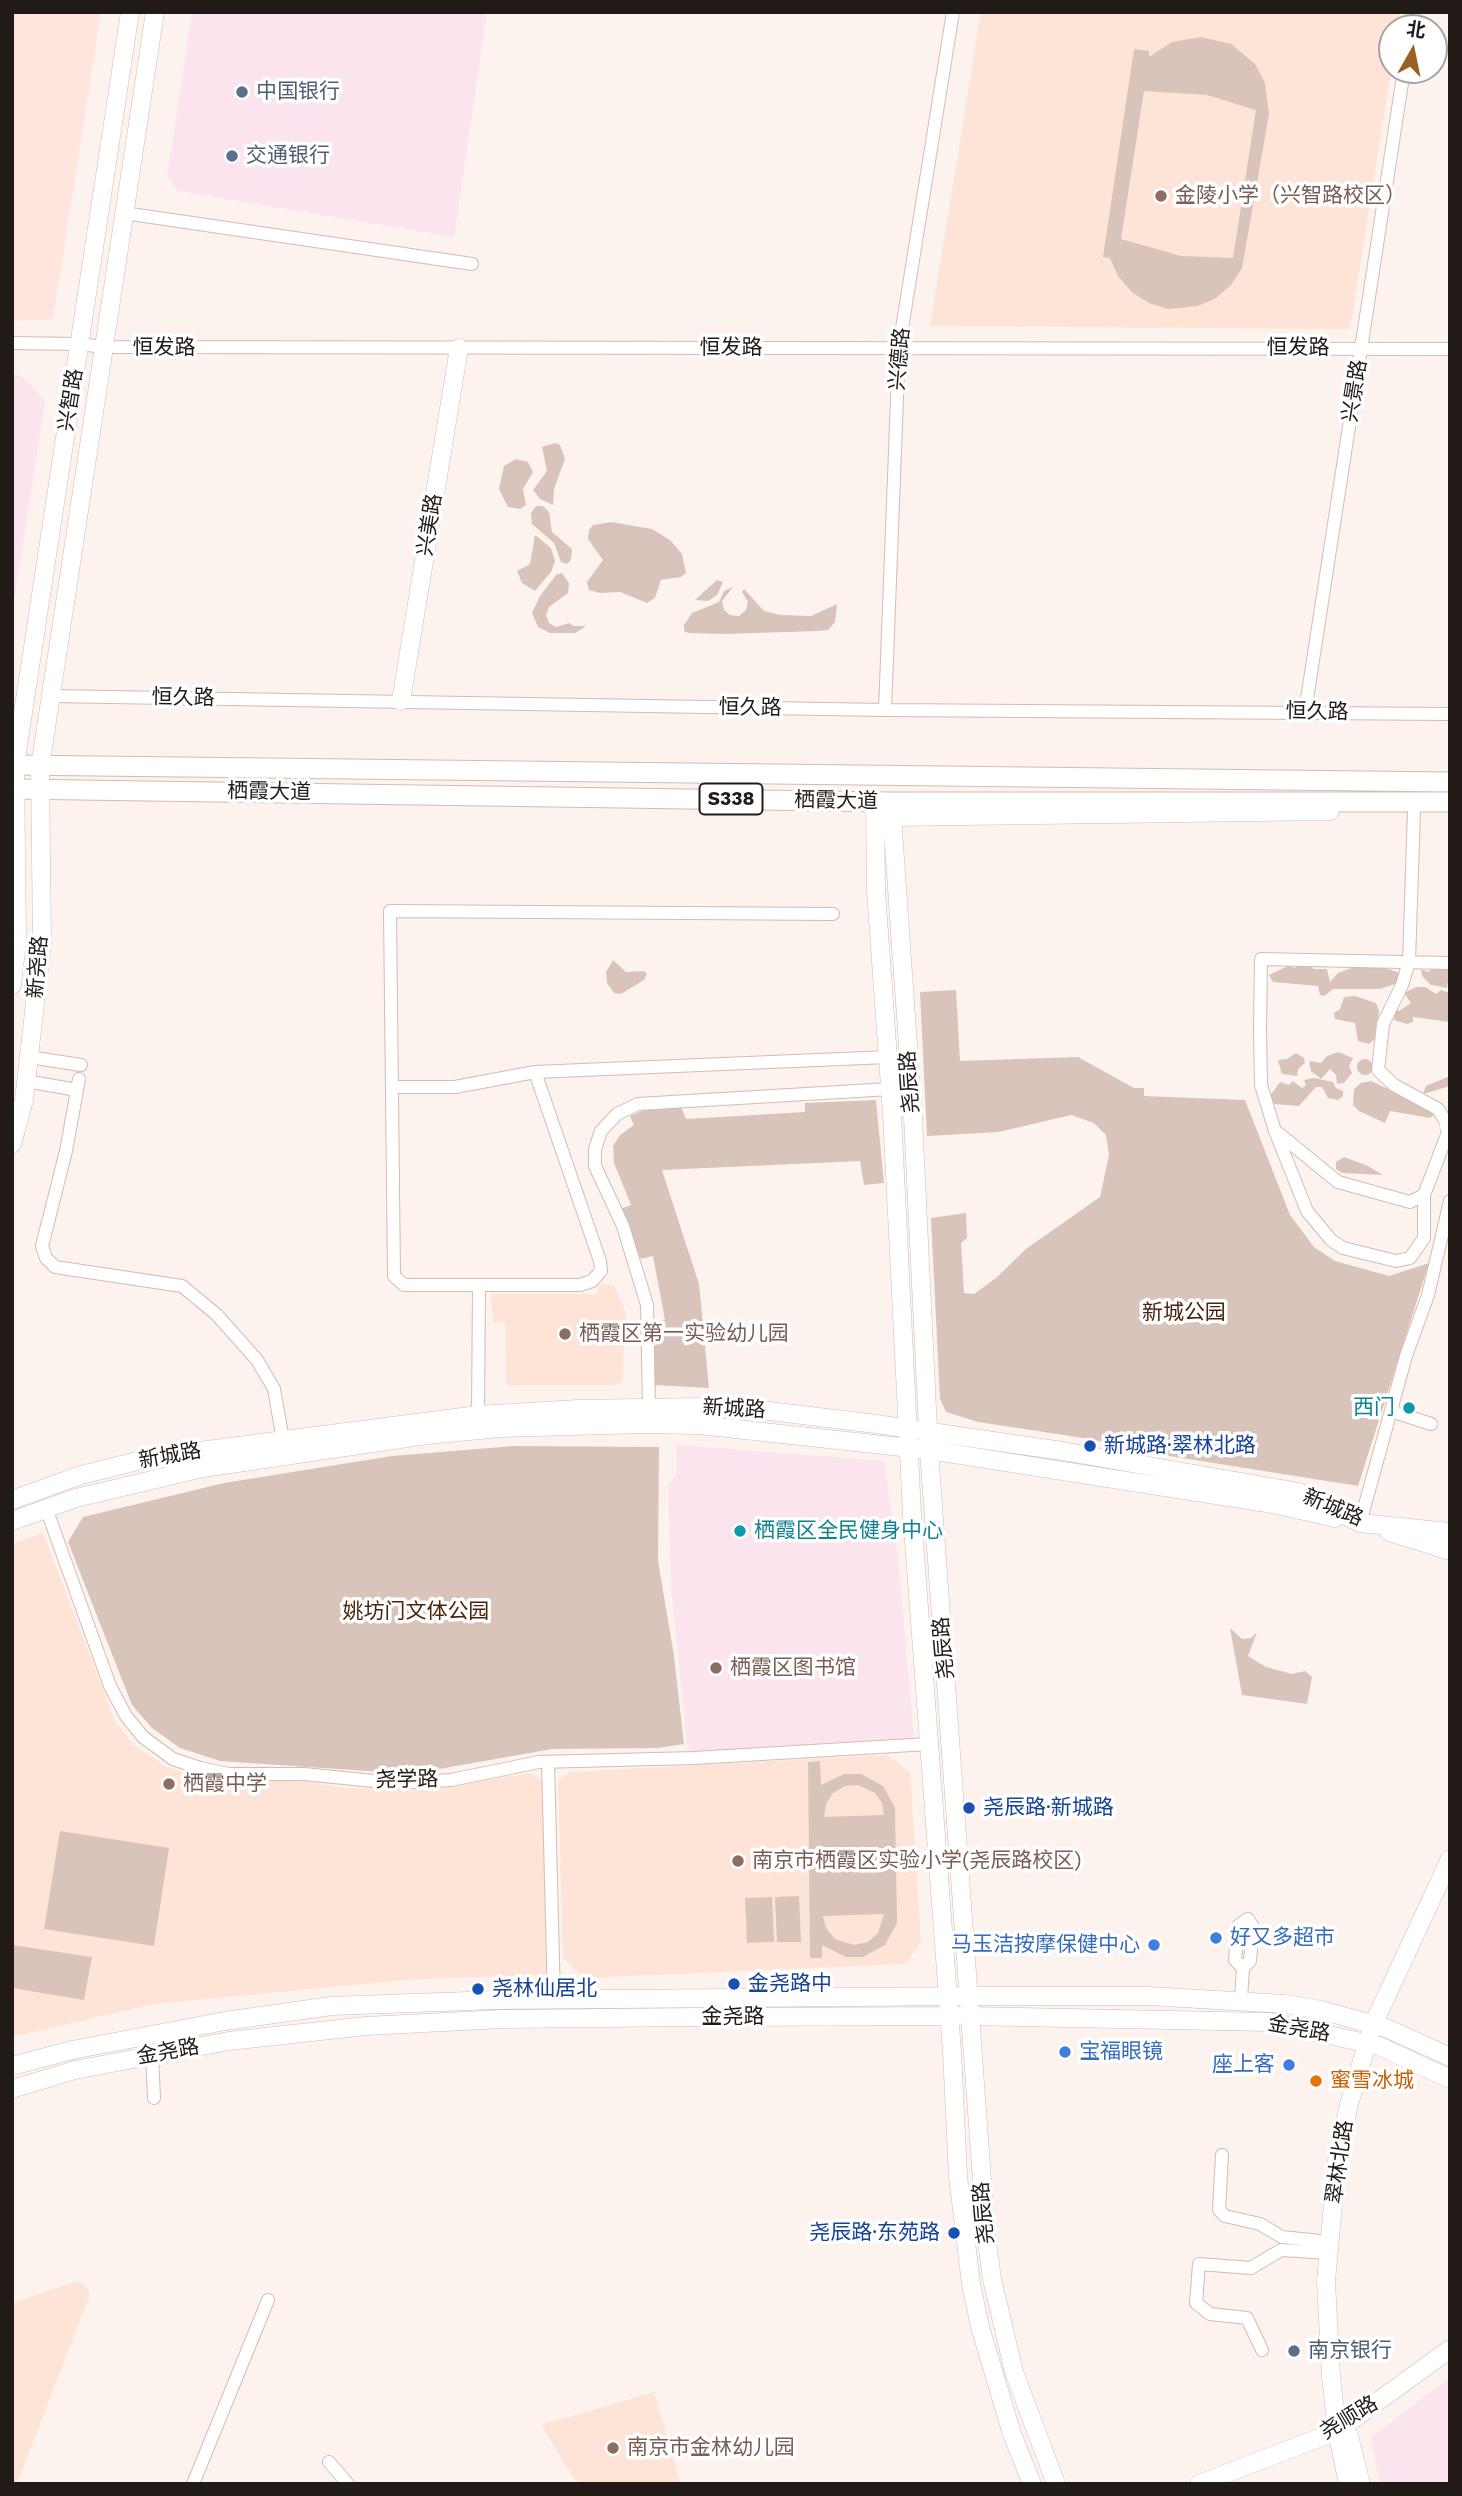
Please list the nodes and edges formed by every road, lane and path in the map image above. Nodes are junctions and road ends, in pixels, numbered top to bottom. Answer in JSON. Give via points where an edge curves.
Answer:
{"nodes":[{"id":1,"x":130,"y":12,"type":"edge"},
{"id":2,"x":155,"y":12,"type":"edge"},
{"id":3,"x":953,"y":12,"type":"edge"},
{"id":4,"x":1402,"y":84,"type":"edge"},
{"id":5,"x":124,"y":213,"type":"junction"},
{"id":6,"x":472,"y":264,"type":"dead end"},
{"id":7,"x":12,"y":343,"type":"edge"},
{"id":8,"x":79,"y":344,"type":"junction"},
{"id":9,"x":104,"y":347,"type":"junction"},
{"id":10,"x":899,"y":347,"type":"junction"},
{"id":11,"x":460,"y":348,"type":"junction"},
{"id":12,"x":1362,"y":348,"type":"junction"},
{"id":13,"x":1450,"y":348,"type":"edge"},
{"id":14,"x":50,"y":696,"type":"junction"},
{"id":15,"x":401,"y":701,"type":"junction"},
{"id":16,"x":885,"y":710,"type":"junction"},
{"id":17,"x":1305,"y":712,"type":"junction"},
{"id":18,"x":1450,"y":714,"type":"edge"},
{"id":19,"x":13,"y":765,"type":"edge"},
{"id":20,"x":40,"y":766,"type":"junction"},
{"id":21,"x":1450,"y":782,"type":"edge"},
{"id":22,"x":41,"y":788,"type":"junction"},
{"id":23,"x":14,"y":789,"type":"edge"},
{"id":24,"x":1450,"y":802,"type":"edge"},
{"id":25,"x":886,"y":807,"type":"junction"},
{"id":26,"x":1414,"y":810,"type":"junction"},
{"id":27,"x":1450,"y":810,"type":"edge"},
{"id":28,"x":833,"y":914,"type":"dead end"},
{"id":29,"x":1409,"y":962,"type":"junction"},
{"id":30,"x":1450,"y":963,"type":"edge"},
{"id":31,"x":12,"y":985,"type":"edge"},
{"id":32,"x":29,"y":1057,"type":"junction"},
{"id":33,"x":888,"y":1057,"type":"junction"},
{"id":34,"x":534,"y":1072,"type":"junction"},
{"id":35,"x":79,"y":1078,"type":"junction"},
{"id":36,"x":26,"y":1081,"type":"junction"},
{"id":37,"x":393,"y":1087,"type":"junction"},
{"id":38,"x":890,"y":1089,"type":"junction"},
{"id":39,"x":1450,"y":1127,"type":"edge"},
{"id":40,"x":1275,"y":1131,"type":"junction"},
{"id":41,"x":12,"y":1144,"type":"edge"},
{"id":42,"x":1424,"y":1195,"type":"junction"},
{"id":43,"x":1450,"y":1201,"type":"edge"},
{"id":44,"x":479,"y":1285,"type":"junction"},
{"id":45,"x":649,"y":1406,"type":"junction"},
{"id":46,"x":1391,"y":1411,"type":"junction"},
{"id":47,"x":478,"y":1415,"type":"junction"},
{"id":48,"x":1431,"y":1424,"type":"dead end"},
{"id":49,"x":909,"y":1429,"type":"junction"},
{"id":50,"x":928,"y":1431,"type":"junction"},
{"id":51,"x":283,"y":1440,"type":"junction"},
{"id":52,"x":909,"y":1448,"type":"junction"},
{"id":53,"x":929,"y":1450,"type":"junction"},
{"id":54,"x":12,"y":1500,"type":"edge"},
{"id":55,"x":46,"y":1508,"type":"junction"},
{"id":56,"x":12,"y":1521,"type":"edge"},
{"id":57,"x":1360,"y":1523,"type":"junction"},
{"id":58,"x":1450,"y":1532,"type":"edge"},
{"id":59,"x":1450,"y":1551,"type":"edge"},
{"id":60,"x":929,"y":1744,"type":"junction"},
{"id":61,"x":548,"y":1762,"type":"junction"},
{"id":62,"x":1450,"y":1859,"type":"edge"},
{"id":63,"x":1450,"y":1887,"type":"edge"},
{"id":64,"x":1243,"y":1968,"type":"dead end"},
{"id":65,"x":947,"y":1996,"type":"junction"},
{"id":66,"x":968,"y":1996,"type":"junction"},
{"id":67,"x":554,"y":2000,"type":"junction"},
{"id":68,"x":1241,"y":2000,"type":"junction"},
{"id":69,"x":949,"y":2016,"type":"junction"},
{"id":70,"x":969,"y":2016,"type":"junction"},
{"id":71,"x":1380,"y":2027,"type":"junction"},
{"id":72,"x":1373,"y":2044,"type":"junction"},
{"id":73,"x":152,"y":2055,"type":"junction"},
{"id":74,"x":1450,"y":2057,"type":"edge"},
{"id":75,"x":12,"y":2066,"type":"edge"},
{"id":76,"x":1450,"y":2079,"type":"edge"},
{"id":77,"x":12,"y":2089,"type":"edge"},
{"id":78,"x":154,"y":2098,"type":"dead end"},
{"id":79,"x":1222,"y":2155,"type":"dead end"},
{"id":80,"x":1329,"y":2247,"type":"junction"},
{"id":81,"x":268,"y":2300,"type":"dead end"},
{"id":82,"x":1450,"y":2349,"type":"edge"},
{"id":83,"x":1262,"y":2350,"type":"dead end"},
{"id":84,"x":1341,"y":2428,"type":"junction"},
{"id":85,"x":329,"y":2462,"type":"dead end"},
{"id":86,"x":193,"y":2484,"type":"edge"},
{"id":87,"x":348,"y":2484,"type":"edge"},
{"id":88,"x":1031,"y":2484,"type":"edge"},
{"id":89,"x":1056,"y":2484,"type":"edge"},
{"id":90,"x":1199,"y":2484,"type":"edge"},
{"id":91,"x":1348,"y":2484,"type":"edge"},
{"id":92,"x":1362,"y":2484,"type":"edge"}],
"edges":[{"from":1,"to":8,"type":"main road","name":"兴智路"},
{"from":2,"to":5,"type":"main road","name":"兴智路"},
{"from":3,"to":10,"type":"street","name":"兴德路"},
{"from":4,"to":12,"type":"street","name":"兴景路"},
{"from":5,"to":6,"type":"street"},
{"from":5,"to":9,"type":"main road","name":"兴智路"},
{"from":7,"to":8,"type":"street","name":"恒发路"},
{"from":8,"to":9,"type":"street","name":"恒发路"},
{"from":8,"to":19,"type":"main road","name":"兴智路"},
{"from":9,"to":11,"type":"street","name":"恒发路"},
{"from":9,"to":14,"type":"main road","name":"兴智路"},
{"from":10,"to":11,"type":"street","name":"恒发路"},
{"from":10,"to":12,"type":"street","name":"恒发路"},
{"from":10,"to":16,"type":"street","name":"兴德路"},
{"from":11,"to":15,"type":"main road","name":"兴美路"},
{"from":12,"to":13,"type":"street","name":"恒发路"},
{"from":12,"to":17,"type":"street","name":"兴景路"},
{"from":14,"to":15,"type":"street","name":"恒久路"},
{"from":14,"to":20,"type":"main road","name":"兴智路"},
{"from":15,"to":16,"type":"street","name":"恒久路"},
{"from":16,"to":17,"type":"street","name":"恒久路"},
{"from":17,"to":18,"type":"street","name":"恒久路"},
{"from":19,"to":20,"type":"main road","name":"栖霞大道","number":"S338"},
{"from":19,"to":23,"type":"main road","name":"兴智路"},
{"from":20,"to":21,"type":"main road","name":"栖霞大道","number":"S338"},
{"from":20,"to":22,"type":"main road","name":"兴智路"},
{"from":22,"to":23,"type":"main road","name":"栖霞大道","number":"S338"},
{"from":22,"to":25,"type":"main road","name":"栖霞大道","number":"S338"},
{"from":22,"to":32,"type":"main road","name":"新尧路","via":[[42,942]]},
{"from":23,"to":31,"type":"main road","name":"新尧路","via":[[17,941]]},
{"from":24,"to":25,"type":"main road","name":"栖霞大道","number":"S338"},
{"from":25,"to":26,"type":"main road"},
{"from":25,"to":33,"type":"main road","name":"尧辰路","via":[[876,891]]},
{"from":25,"to":50,"type":"main road","name":"尧辰路","via":[[913,1117]]},
{"from":26,"to":27,"type":"main road"},
{"from":26,"to":29,"type":"street"},
{"from":28,"to":37,"type":"street","via":[[390,911]]},
{"from":29,"to":30,"type":"street"},
{"from":29,"to":39,"type":"street","via":[[1382,1024],[1378,1070],[1394,1085],[1438,1109]]},
{"from":29,"to":40,"type":"street","via":[[1261,959],[1261,1085]]},
{"from":32,"to":35,"type":"street"},
{"from":32,"to":36,"type":"main road","name":"新尧路"},
{"from":33,"to":34,"type":"street"},
{"from":33,"to":38,"type":"main road","name":"尧辰路"},
{"from":34,"to":37,"type":"street","via":[[455,1087]]},
{"from":34,"to":44,"type":"street","via":[[601,1271],[580,1285]]},
{"from":35,"to":36,"type":"street"},
{"from":35,"to":51,"type":"street","via":[[42,1246],[46,1258],[55,1267],[181,1286],[217,1315],[257,1360],[274,1389]]},
{"from":36,"to":41,"type":"main road","name":"新尧路"},
{"from":37,"to":44,"type":"street","via":[[394,1276],[404,1285]]},
{"from":38,"to":45,"type":"street","via":[[638,1104],[617,1114],[601,1131],[594,1166],[623,1226],[647,1305]]},
{"from":38,"to":49,"type":"main road","name":"尧辰路"},
{"from":39,"to":42,"type":"street"},
{"from":40,"to":42,"type":"street","via":[[1338,1182],[1410,1202]]},
{"from":40,"to":42,"type":"street","via":[[1307,1211],[1343,1248],[1396,1261],[1410,1258],[1424,1238]]},
{"from":43,"to":46,"type":"street","via":[[1431,1285]]},
{"from":44,"to":47,"type":"street"},
{"from":45,"to":47,"type":"main road","name":"新城路"},
{"from":45,"to":49,"type":"main road","name":"新城路","via":[[761,1410]]},
{"from":46,"to":48,"type":"street"},
{"from":46,"to":57,"type":"street"},
{"from":47,"to":51,"type":"main road","name":"新城路"},
{"from":49,"to":50,"type":"main road","name":"新城路"},
{"from":49,"to":52,"type":"main road","name":"尧辰路"},
{"from":50,"to":53,"type":"main road","name":"尧辰路"},
{"from":50,"to":57,"type":"main road","name":"新城路","via":[[1299,1492]]},
{"from":51,"to":54,"type":"main road","name":"新城路","via":[[153,1457],[81,1475]]},
{"from":52,"to":53,"type":"main road","name":"新城路"},
{"from":52,"to":55,"type":"main road","name":"新城路","via":[[699,1425],[500,1428],[204,1468]]},
{"from":52,"to":60,"type":"main road","name":"尧辰路"},
{"from":53,"to":59,"type":"main road","name":"新城路","via":[[1273,1504]]},
{"from":53,"to":66,"type":"main road","name":"尧辰路"},
{"from":55,"to":56,"type":"main road","name":"新城路"},
{"from":55,"to":61,"type":"street","name":"尧学路","via":[[110,1686],[143,1737],[173,1759],[229,1774],[304,1774],[384,1782],[451,1780]]},
{"from":57,"to":58,"type":"main road","name":"新城路"},
{"from":60,"to":61,"type":"street","name":"尧学路"},
{"from":60,"to":65,"type":"main road","name":"尧辰路"},
{"from":61,"to":67,"type":"street"},
{"from":62,"to":71,"type":"main road","name":"翠林北路"},
{"from":63,"to":71,"type":"main road","name":"翠林北路"},
{"from":64,"to":68,"type":"street"},
{"from":65,"to":66,"type":"main road","name":"金尧路"},
{"from":65,"to":67,"type":"main road","name":"金尧路"},
{"from":65,"to":69,"type":"main road","name":"尧辰路"},
{"from":66,"to":68,"type":"main road","name":"金尧路"},
{"from":66,"to":70,"type":"main road","name":"尧辰路"},
{"from":67,"to":75,"type":"main road","name":"金尧路","via":[[331,2006],[225,2021]]},
{"from":68,"to":71,"type":"main road","name":"金尧路","via":[[1321,2010]]},
{"from":69,"to":70,"type":"main road","name":"金尧路"},
{"from":69,"to":73,"type":"main road","name":"金尧路","via":[[502,2019],[366,2026],[229,2041]]},
{"from":69,"to":88,"type":"main road","name":"尧辰路","via":[[958,2176],[971,2286],[996,2385]]},
{"from":70,"to":72,"type":"main road","name":"金尧路","via":[[1270,2022]]},
{"from":70,"to":89,"type":"main road","name":"尧辰路","via":[[992,2279],[1017,2382]]},
{"from":71,"to":72,"type":"main road","name":"翠林北路"},
{"from":71,"to":74,"type":"main road","name":"金尧路"},
{"from":72,"to":76,"type":"main road","name":"金尧路"},
{"from":72,"to":80,"type":"main road","name":"翠林北路","via":[[1337,2161]]},
{"from":72,"to":84,"type":"main road","name":"翠林北路","via":[[1347,2158],[1336,2277]]},
{"from":73,"to":77,"type":"main road","name":"金尧路","via":[[75,2070]]},
{"from":73,"to":78,"type":"street"},
{"from":79,"to":80,"type":"street","via":[[1219,2210],[1224,2216],[1260,2224],[1282,2238]]},
{"from":80,"to":83,"type":"street","via":[[1281,2250],[1251,2267],[1199,2264],[1196,2303],[1210,2314],[1247,2318]]},
{"from":80,"to":84,"type":"main road","name":"翠林北路","via":[[1326,2281]]},
{"from":81,"to":86,"type":"street"},
{"from":82,"to":84,"type":"main road","name":"尧顺路"},
{"from":84,"to":90,"type":"main road","name":"尧顺路"},
{"from":84,"to":91,"type":"main road","name":"翠林北路"},
{"from":84,"to":92,"type":"main road","name":"翠林北路"},
{"from":85,"to":87,"type":"street"}]}
